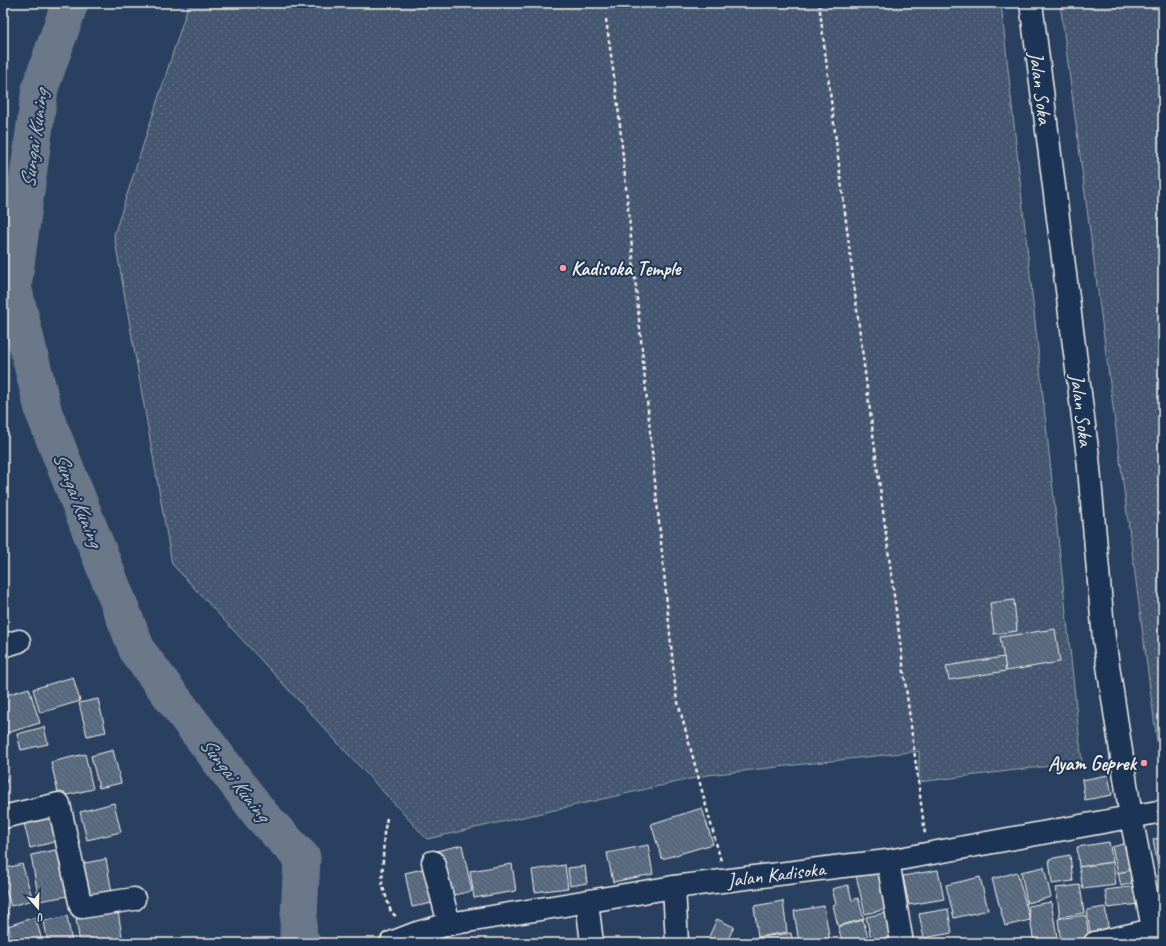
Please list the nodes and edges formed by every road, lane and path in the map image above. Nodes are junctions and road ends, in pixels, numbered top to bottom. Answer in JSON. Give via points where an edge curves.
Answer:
{"nodes":[{"id":1,"x":819,"y":3,"type":"edge"},
{"id":2,"x":1031,"y":3,"type":"edge"},
{"id":3,"x":606,"y":19,"type":"dead end"},
{"id":4,"x":1163,"y":811,"type":"edge"},
{"id":5,"x":3,"y":817,"type":"edge"},
{"id":6,"x":1132,"y":817,"type":"junction"},
{"id":7,"x":387,"y":818,"type":"dead end"},
{"id":8,"x":928,"y":854,"type":"junction"},
{"id":9,"x":888,"y":861,"type":"junction"},
{"id":10,"x":433,"y":862,"type":"dead end"},
{"id":11,"x":727,"y":881,"type":"junction"},
{"id":12,"x":674,"y":888,"type":"junction"},
{"id":13,"x":134,"y":899,"type":"dead end"},
{"id":14,"x":587,"y":902,"type":"junction"},
{"id":15,"x":449,"y":924,"type":"junction"},
{"id":16,"x":417,"y":933,"type":"junction"},
{"id":17,"x":1155,"y":937,"type":"edge"},
{"id":18,"x":391,"y":943,"type":"edge"},
{"id":19,"x":592,"y":943,"type":"edge"},
{"id":20,"x":677,"y":943,"type":"edge"},
{"id":21,"x":902,"y":943,"type":"edge"},
{"id":22,"x":1095,"y":943,"type":"edge"}],
"edges":[{"from":1,"to":8,"type":"path"},
{"from":2,"to":6,"type":"street","name":"Jalan Soka","via":[[1088,457],[1104,638]]},
{"from":3,"to":11,"type":"path","via":[[618,106],[676,695]]},
{"from":4,"to":6,"type":"street","name":"Jalan Kadisoka"},
{"from":5,"to":13,"type":"street","via":[[59,804],[81,907]]},
{"from":6,"to":8,"type":"street","name":"Jalan Kadisoka"},
{"from":6,"to":17,"type":"street","name":"Jalan Soka"},
{"from":7,"to":16,"type":"path","via":[[382,884],[391,912]]},
{"from":8,"to":9,"type":"street","name":"Jalan Kadisoka"},
{"from":9,"to":11,"type":"street","name":"Jalan Kadisoka"},
{"from":9,"to":21,"type":"street"},
{"from":10,"to":15,"type":"street"},
{"from":11,"to":12,"type":"street","name":"Jalan Kadisoka"},
{"from":12,"to":14,"type":"street","name":"Jalan Kadisoka"},
{"from":12,"to":20,"type":"street"},
{"from":14,"to":15,"type":"street","name":"Jalan Kadisoka"},
{"from":14,"to":19,"type":"street"},
{"from":15,"to":16,"type":"street","name":"Jalan Kadisoka"},
{"from":16,"to":18,"type":"street","name":"Jalan Kadisoka"},
{"from":17,"to":22,"type":"street"}]}
